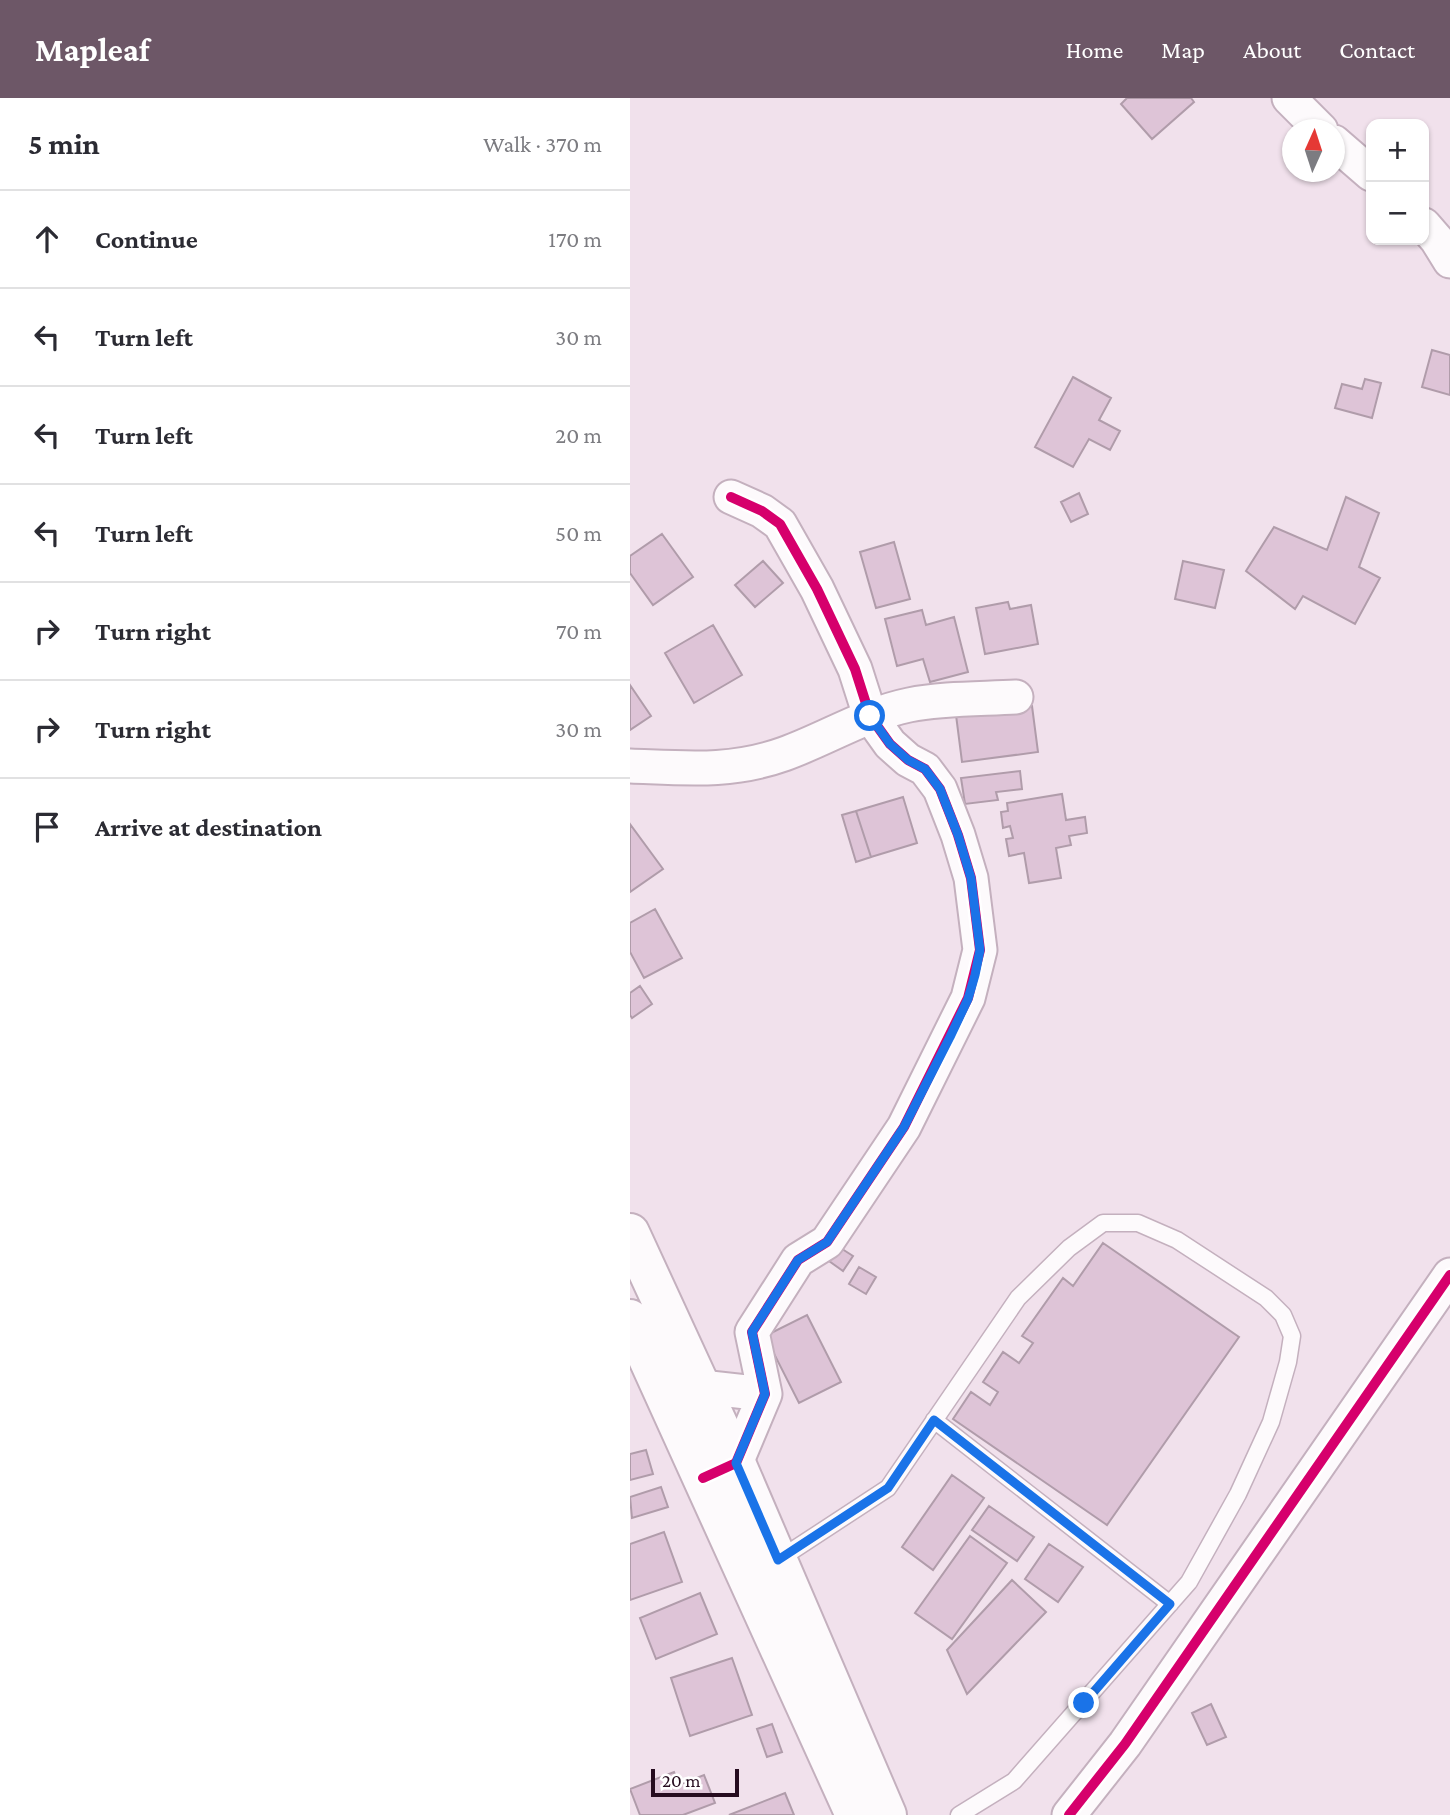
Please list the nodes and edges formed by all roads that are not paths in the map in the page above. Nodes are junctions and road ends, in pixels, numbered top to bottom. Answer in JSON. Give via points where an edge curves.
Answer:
{"nodes":[{"id":1,"x":1289,"y":98,"type":"edge"},
{"id":2,"x":1310,"y":119,"type":"edge"},
{"id":3,"x":1345,"y":151,"type":"edge"},
{"id":4,"x":1366,"y":170,"type":"edge"},
{"id":5,"x":1429,"y":231,"type":"edge"},
{"id":6,"x":1450,"y":261,"type":"edge"},
{"id":7,"x":731,"y":497,"type":"dead end"},
{"id":8,"x":1016,"y":697,"type":"dead end"},
{"id":9,"x":870,"y":716,"type":"junction"},
{"id":10,"x":630,"y":766,"type":"edge"},
{"id":11,"x":630,"y":1233,"type":"edge"},
{"id":12,"x":1450,"y":1275,"type":"edge"},
{"id":13,"x":630,"y":1319,"type":"edge"},
{"id":14,"x":765,"y":1394,"type":"junction"},
{"id":15,"x":685,"y":1396,"type":"junction"},
{"id":16,"x":934,"y":1420,"type":"junction"},
{"id":17,"x":720,"y":1471,"type":"junction"},
{"id":18,"x":778,"y":1560,"type":"junction"},
{"id":19,"x":1170,"y":1604,"type":"junction"},
{"id":20,"x":855,"y":1815,"type":"edge"},
{"id":21,"x":887,"y":1815,"type":"edge"},
{"id":22,"x":959,"y":1815,"type":"edge"},
{"id":23,"x":1069,"y":1815,"type":"edge"}],
"edges":[{"from":1,"to":2,"type":"street"},
{"from":3,"to":4,"type":"street"},
{"from":5,"to":6,"type":"street"},
{"from":7,"to":9,"type":"street","via":[[780,524],[855,669]]},
{"from":8,"to":9,"type":"street","via":[[910,705]]},
{"from":9,"to":10,"type":"street","via":[[783,754],[741,766]]},
{"from":9,"to":14,"type":"street","via":[[890,744],[925,769],[940,789],[971,878],[980,950],[968,999],[904,1127],[827,1242],[798,1260],[752,1332]]},
{"from":11,"to":15,"type":"main road"},
{"from":12,"to":23,"type":"street","via":[[1125,1744]]},
{"from":13,"to":15,"type":"main road"},
{"from":14,"to":15,"type":"street"},
{"from":14,"to":17,"type":"street"},
{"from":15,"to":17,"type":"main road"},
{"from":16,"to":18,"type":"lane","via":[[888,1488]]},
{"from":16,"to":19,"type":"lane"},
{"from":16,"to":19,"type":"lane","via":[[1018,1298],[1069,1248],[1103,1223],[1138,1223],[1177,1240],[1266,1298],[1283,1315],[1292,1336],[1271,1422],[1232,1505],[1189,1581]]},
{"from":17,"to":18,"type":"main road"},
{"from":17,"to":20,"type":"main road"},
{"from":18,"to":21,"type":"main road"},
{"from":19,"to":22,"type":"lane","via":[[1014,1781]]}]}
